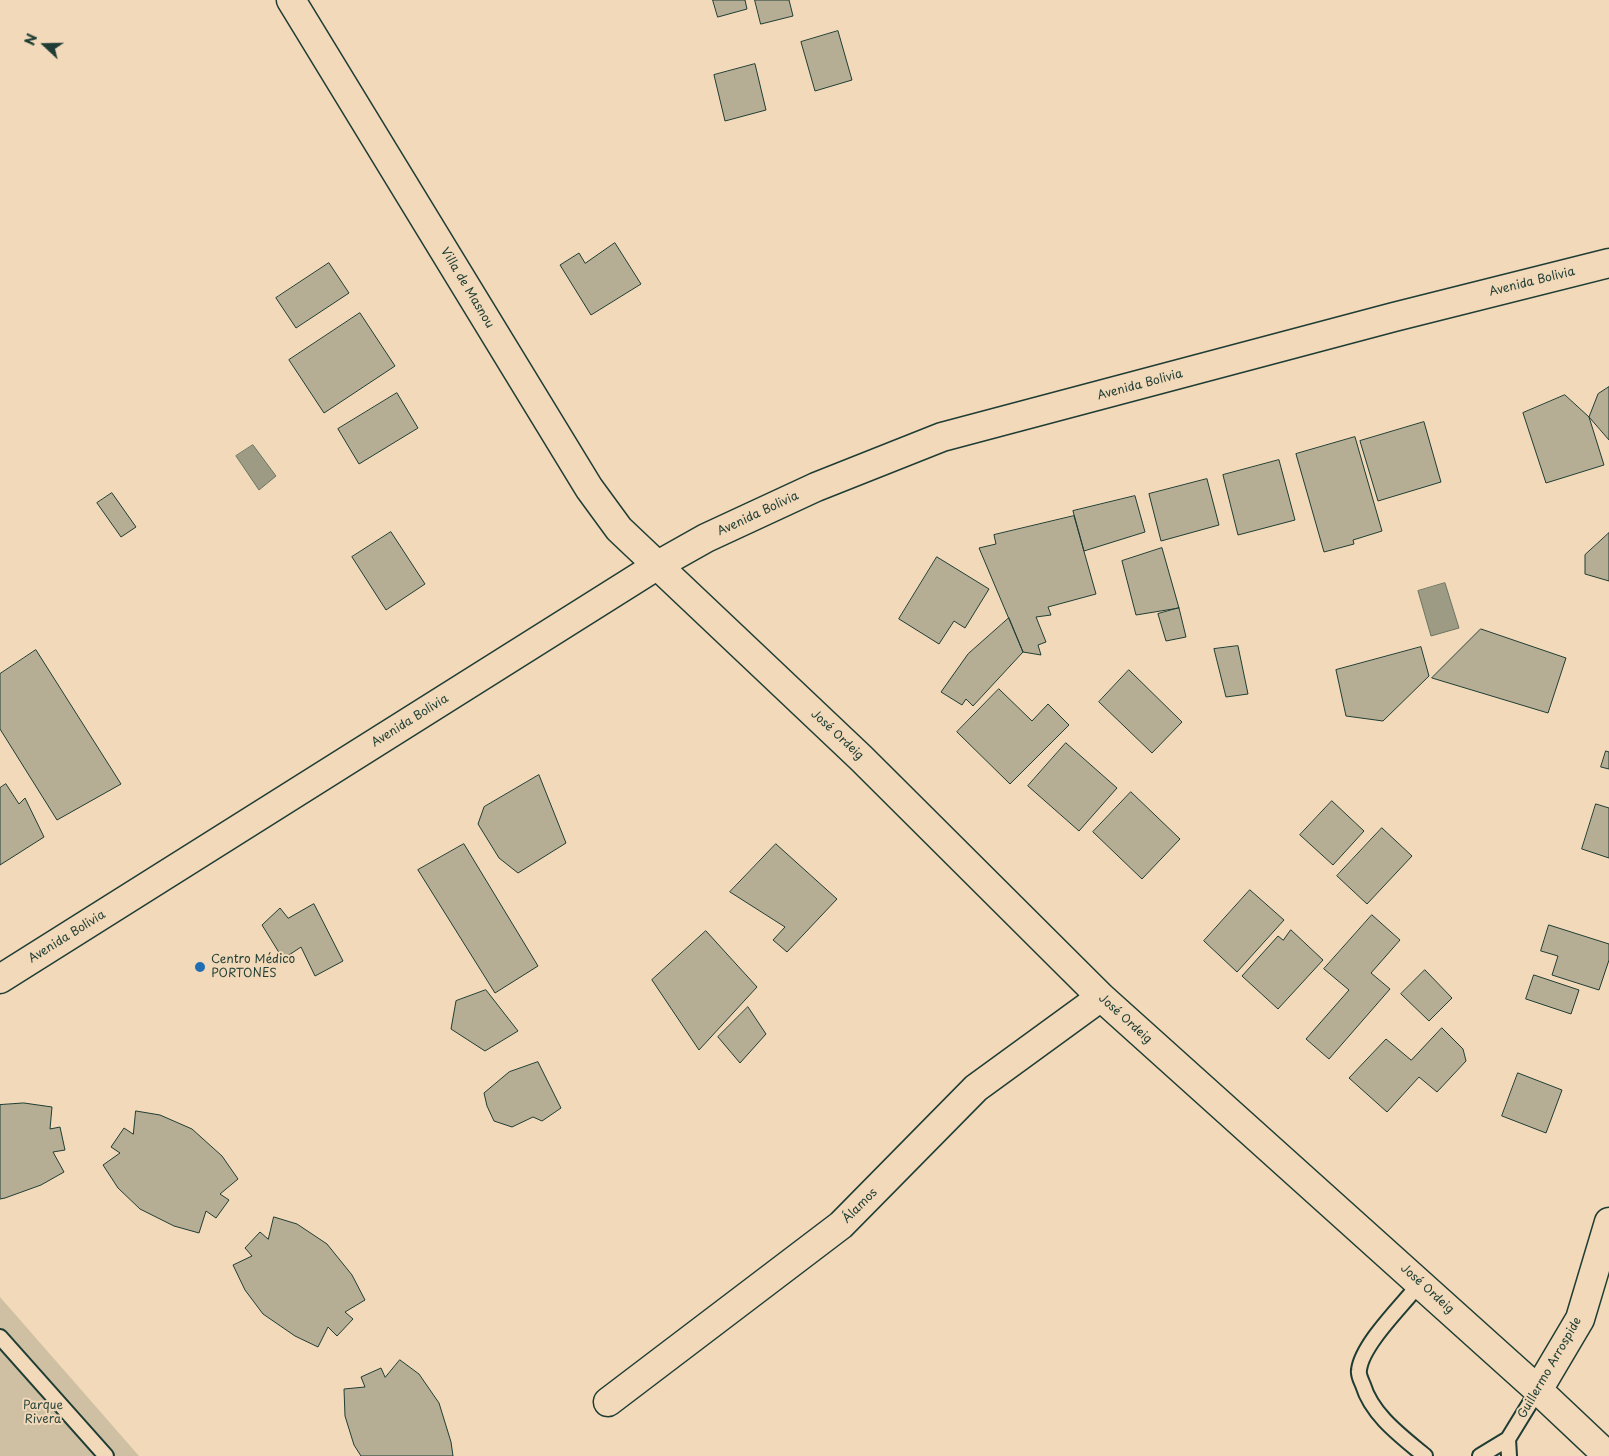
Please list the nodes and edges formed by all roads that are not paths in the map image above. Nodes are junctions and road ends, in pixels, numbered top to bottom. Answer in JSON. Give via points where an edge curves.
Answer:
{"nodes":[{"id":1,"x":291,"y":0,"type":"edge"},
{"id":2,"x":1609,"y":263,"type":"edge"},
{"id":3,"x":658,"y":565,"type":"junction"},
{"id":4,"x":0,"y":979,"type":"edge"},
{"id":5,"x":1101,"y":997,"type":"junction"},
{"id":6,"x":1609,"y":1222,"type":"edge"},
{"id":7,"x":1420,"y":1283,"type":"junction"},
{"id":8,"x":0,"y":1337,"type":"edge"},
{"id":9,"x":1538,"y":1390,"type":"junction"},
{"id":10,"x":608,"y":1402,"type":"dead end"},
{"id":11,"x":1508,"y":1439,"type":"junction"},
{"id":12,"x":106,"y":1456,"type":"edge"},
{"id":13,"x":1425,"y":1456,"type":"edge"},
{"id":14,"x":1480,"y":1456,"type":"edge"},
{"id":15,"x":1509,"y":1456,"type":"edge"},
{"id":16,"x":1608,"y":1456,"type":"edge"}],
"edges":[{"from":1,"to":3,"type":"street","name":"Villa de Masnou","via":[[589,488],[619,529]]},
{"from":2,"to":3,"type":"street","name":"Avenida Bolivia","via":[[942,437],[816,488],[706,538]]},
{"from":3,"to":4,"type":"street","name":"Avenida Bolivia"},
{"from":3,"to":5,"type":"street","name":"José Ordeig","via":[[861,758]]},
{"from":5,"to":7,"type":"street","name":"José Ordeig"},
{"from":5,"to":10,"type":"street","name":"Álamos","via":[[976,1088],[841,1225]]},
{"from":6,"to":9,"type":"street","name":"Guillermo Arrospide","via":[[1580,1319]]},
{"from":7,"to":9,"type":"street","name":"José Ordeig"},
{"from":7,"to":13,"type":"lane","via":[[1383,1328],[1363,1357],[1358,1372],[1366,1397],[1391,1428]]},
{"from":8,"to":12,"type":"lane"},
{"from":9,"to":11,"type":"lane","name":"Guillermo Arrospide"},
{"from":9,"to":16,"type":"street","name":"José Ordeig"},
{"from":11,"to":14,"type":"lane"},
{"from":11,"to":15,"type":"lane"}]}
